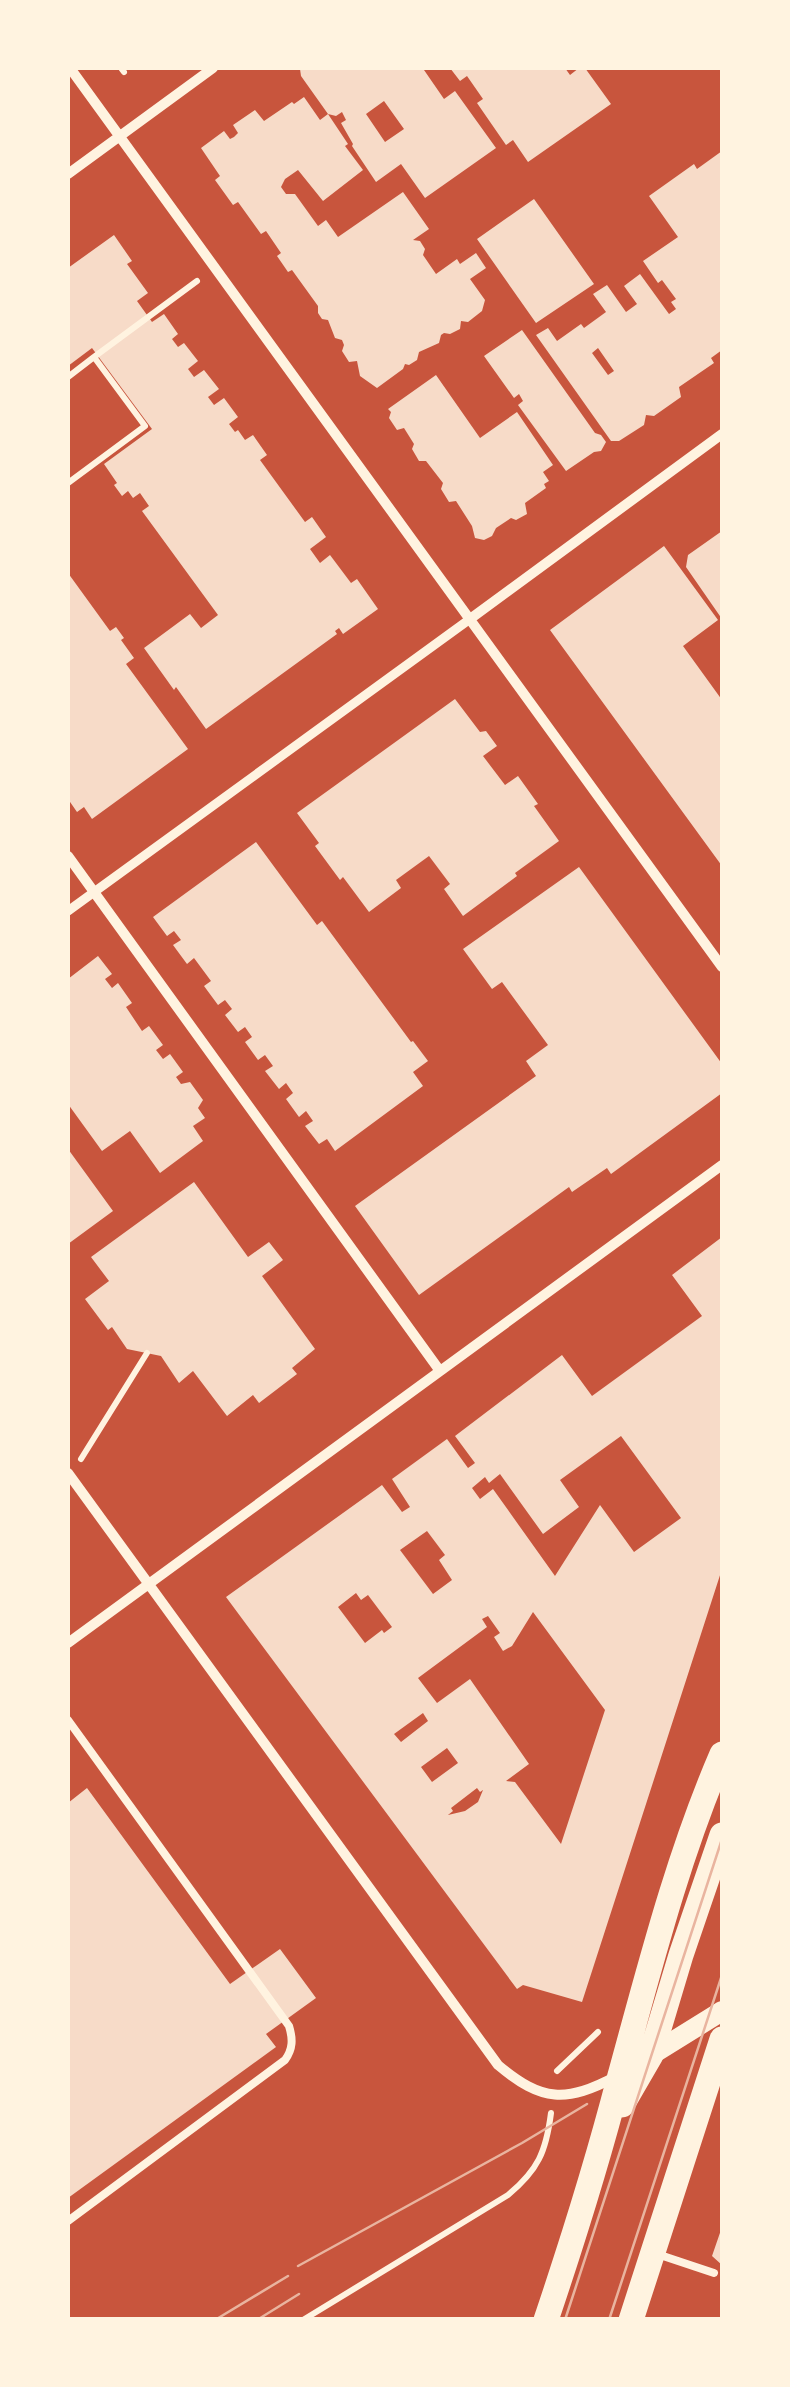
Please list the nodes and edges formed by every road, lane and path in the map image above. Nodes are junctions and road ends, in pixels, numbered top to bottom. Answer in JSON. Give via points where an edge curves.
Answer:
{"nodes":[{"id":1,"x":70,"y":68,"type":"edge"},
{"id":2,"x":213,"y":68,"type":"edge"},
{"id":3,"x":120,"y":136,"type":"junction"},
{"id":4,"x":68,"y":174,"type":"edge"},
{"id":5,"x":215,"y":268,"type":"junction"},
{"id":6,"x":94,"y":357,"type":"junction"},
{"id":7,"x":68,"y":377,"type":"edge"},
{"id":8,"x":722,"y":434,"type":"edge"},
{"id":9,"x":68,"y":484,"type":"edge"},
{"id":10,"x":470,"y":620,"type":"junction"},
{"id":11,"x":68,"y":856,"type":"edge"},
{"id":12,"x":93,"y":892,"type":"junction"},
{"id":13,"x":68,"y":910,"type":"edge"},
{"id":14,"x":722,"y":967,"type":"edge"},
{"id":15,"x":722,"y":1165,"type":"edge"},
{"id":16,"x":146,"y":1353,"type":"dead end"},
{"id":17,"x":440,"y":1371,"type":"junction"},
{"id":18,"x":69,"y":1475,"type":"edge"},
{"id":19,"x":148,"y":1584,"type":"junction"},
{"id":20,"x":68,"y":1643,"type":"edge"},
{"id":21,"x":68,"y":1720,"type":"edge"},
{"id":22,"x":722,"y":1754,"type":"edge"},
{"id":23,"x":722,"y":1834,"type":"edge"},
{"id":24,"x":722,"y":2010,"type":"edge"},
{"id":25,"x":602,"y":2029,"type":"dead end"},
{"id":26,"x":722,"y":2039,"type":"edge"},
{"id":27,"x":650,"y":2055,"type":"junction"},
{"id":28,"x":621,"y":2074,"type":"junction"},
{"id":29,"x":553,"y":2094,"type":"junction"},
{"id":30,"x":603,"y":2140,"type":"junction"},
{"id":31,"x":68,"y":2221,"type":"edge"},
{"id":32,"x":652,"y":2252,"type":"junction"},
{"id":33,"x":714,"y":2273,"type":"dead end"},
{"id":34,"x":303,"y":2320,"type":"edge"},
{"id":35,"x":549,"y":2320,"type":"edge"},
{"id":36,"x":631,"y":2320,"type":"edge"}],
"edges":[{"from":1,"to":3,"type":"street"},
{"from":2,"to":3,"type":"street"},
{"from":3,"to":4,"type":"street"},
{"from":3,"to":5,"type":"street"},
{"from":5,"to":6,"type":"path"},
{"from":5,"to":10,"type":"street"},
{"from":6,"to":7,"type":"path"},
{"from":6,"to":9,"type":"path","via":[[145,426]]},
{"from":8,"to":10,"type":"street"},
{"from":10,"to":12,"type":"street"},
{"from":10,"to":14,"type":"street"},
{"from":11,"to":12,"type":"street"},
{"from":12,"to":13,"type":"street"},
{"from":12,"to":17,"type":"street"},
{"from":15,"to":17,"type":"street"},
{"from":16,"to":18,"type":"path"},
{"from":17,"to":19,"type":"street"},
{"from":18,"to":19,"type":"street"},
{"from":19,"to":20,"type":"street"},
{"from":19,"to":29,"type":"street","via":[[498,2064],[520,2082]]},
{"from":21,"to":31,"type":"lane","via":[[288,2026],[292,2043],[285,2060]]},
{"from":22,"to":28,"type":"main road","via":[[646,1975]]},
{"from":23,"to":27,"type":"main road"},
{"from":24,"to":27,"type":"main road"},
{"from":25,"to":29,"type":"path","via":[[557,2068]]},
{"from":26,"to":32,"type":"main road"},
{"from":27,"to":28,"type":"main road"},
{"from":27,"to":30,"type":"main road"},
{"from":28,"to":29,"type":"street","via":[[594,2088]]},
{"from":28,"to":30,"type":"main road"},
{"from":29,"to":34,"type":"path","via":[[540,2161],[527,2179]]},
{"from":30,"to":35,"type":"main road"},
{"from":32,"to":33,"type":"lane"},
{"from":32,"to":36,"type":"main road"}]}
